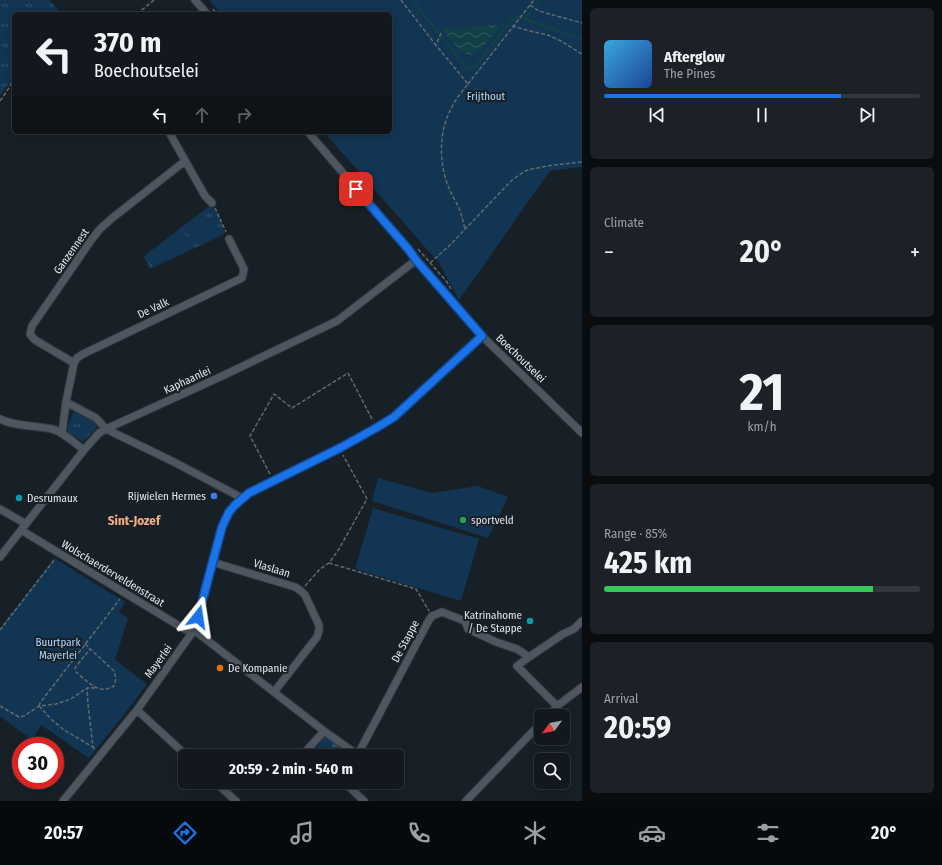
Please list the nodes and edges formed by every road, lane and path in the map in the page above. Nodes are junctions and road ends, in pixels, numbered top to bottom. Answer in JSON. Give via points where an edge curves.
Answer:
{"nodes":[{"id":1,"x":154,"y":0,"type":"edge"},
{"id":2,"x":195,"y":0,"type":"edge"},
{"id":3,"x":401,"y":0,"type":"edge"},
{"id":4,"x":534,"y":0,"type":"edge"},
{"id":5,"x":530,"y":5,"type":"junction"},
{"id":6,"x":139,"y":12,"type":"edge"},
{"id":7,"x":205,"y":12,"type":"edge"},
{"id":8,"x":582,"y":23,"type":"edge"},
{"id":9,"x":512,"y":26,"type":"junction"},
{"id":10,"x":441,"y":33,"type":"dead end"},
{"id":11,"x":436,"y":43,"type":"junction"},
{"id":12,"x":582,"y":54,"type":"edge"},
{"id":13,"x":12,"y":81,"type":"edge"},
{"id":14,"x":468,"y":84,"type":"junction"},
{"id":15,"x":0,"y":101,"type":"edge"},
{"id":16,"x":170,"y":134,"type":"edge"},
{"id":17,"x":310,"y":134,"type":"edge"},
{"id":18,"x":185,"y":160,"type":"junction"},
{"id":19,"x":582,"y":162,"type":"edge"},
{"id":20,"x":212,"y":203,"type":"joint"},
{"id":21,"x":465,"y":229,"type":"junction"},
{"id":22,"x":229,"y":239,"type":"joint"},
{"id":23,"x":423,"y":255,"type":"dead end"},
{"id":24,"x":416,"y":260,"type":"junction"},
{"id":25,"x":482,"y":336,"type":"junction"},
{"id":26,"x":74,"y":363,"type":"junction"},
{"id":27,"x":66,"y":402,"type":"junction"},
{"id":28,"x":0,"y":419,"type":"edge"},
{"id":29,"x":376,"y":428,"type":"junction"},
{"id":30,"x":106,"y":429,"type":"junction"},
{"id":31,"x":62,"y":433,"type":"junction"},
{"id":32,"x":582,"y":433,"type":"edge"},
{"id":33,"x":340,"y":448,"type":"junction"},
{"id":34,"x":84,"y":450,"type":"junction"},
{"id":35,"x":273,"y":480,"type":"junction"},
{"id":36,"x":242,"y":498,"type":"junction"},
{"id":37,"x":0,"y":509,"type":"edge"},
{"id":38,"x":24,"y":527,"type":"junction"},
{"id":39,"x":59,"y":553,"type":"junction"},
{"id":40,"x":0,"y":557,"type":"edge"},
{"id":41,"x":212,"y":562,"type":"junction"},
{"id":42,"x":329,"y":563,"type":"junction"},
{"id":43,"x":301,"y":590,"type":"junction"},
{"id":44,"x":124,"y":593,"type":"junction"},
{"id":45,"x":432,"y":616,"type":"junction"},
{"id":46,"x":582,"y":621,"type":"edge"},
{"id":47,"x":0,"y":630,"type":"edge"},
{"id":48,"x":194,"y":630,"type":"junction"},
{"id":49,"x":85,"y":644,"type":"junction"},
{"id":50,"x":90,"y":649,"type":"junction"},
{"id":51,"x":529,"y":657,"type":"junction"},
{"id":52,"x":582,"y":687,"type":"edge"},
{"id":53,"x":87,"y":688,"type":"junction"},
{"id":54,"x":96,"y":688,"type":"junction"},
{"id":55,"x":274,"y":692,"type":"junction"},
{"id":56,"x":0,"y":706,"type":"edge"},
{"id":57,"x":40,"y":706,"type":"junction"},
{"id":58,"x":557,"y":706,"type":"junction"},
{"id":59,"x":554,"y":709,"type":"edge"},
{"id":60,"x":137,"y":710,"type":"junction"},
{"id":61,"x":534,"y":730,"type":"edge"},
{"id":62,"x":324,"y":731,"type":"junction"},
{"id":63,"x":93,"y":747,"type":"junction"},
{"id":64,"x":179,"y":749,"type":"edge"},
{"id":65,"x":308,"y":749,"type":"edge"},
{"id":66,"x":348,"y":749,"type":"edge"},
{"id":67,"x":362,"y":749,"type":"edge"},
{"id":68,"x":100,"y":756,"type":"junction"},
{"id":69,"x":223,"y":789,"type":"edge"},
{"id":70,"x":351,"y":789,"type":"edge"},
{"id":71,"x":63,"y":801,"type":"edge"},
{"id":72,"x":236,"y":801,"type":"edge"},
{"id":73,"x":364,"y":801,"type":"edge"},
{"id":74,"x":466,"y":801,"type":"edge"}],
"edges":[{"from":1,"to":6,"type":"path"},
{"from":2,"to":7,"type":"street"},
{"from":3,"to":11,"type":"path"},
{"from":4,"to":5,"type":"path"},
{"from":5,"to":8,"type":"path"},
{"from":5,"to":9,"type":"path"},
{"from":9,"to":12,"type":"path","via":[[548,35]]},
{"from":9,"to":14,"type":"path"},
{"from":10,"to":11,"type":"path"},
{"from":11,"to":14,"type":"path"},
{"from":13,"to":15,"type":"path"},
{"from":14,"to":21,"type":"path","via":[[450,109],[443,127],[441,150],[443,168]]},
{"from":16,"to":18,"type":"street"},
{"from":17,"to":24,"type":"street","name":"Boechoutselei"},
{"from":18,"to":20,"type":"street","via":[[204,196]]},
{"from":18,"to":26,"type":"street","name":"Ganzennest","via":[[100,229],[32,326],[30,334],[35,340]]},
{"from":19,"to":21,"type":"path","via":[[525,171],[512,180]]},
{"from":20,"to":22,"type":"path"},
{"from":21,"to":23,"type":"path","via":[[430,263]]},
{"from":22,"to":26,"type":"street","name":"De Valk","via":[[244,269],[242,278],[83,354]]},
{"from":24,"to":25,"type":"street","name":"Boechoutselei"},
{"from":24,"to":30,"type":"street","name":"Kaphaanlei","via":[[337,321]]},
{"from":25,"to":29,"type":"street","name":"Mayerlei","via":[[394,417]]},
{"from":25,"to":32,"type":"street","name":"Boechoutselei"},
{"from":26,"to":27,"type":"street"},
{"from":27,"to":30,"type":"street","via":[[96,418]]},
{"from":27,"to":31,"type":"street"},
{"from":28,"to":31,"type":"street"},
{"from":29,"to":33,"type":"street","name":"Mayerlei"},
{"from":29,"to":35,"type":"path","via":[[348,372],[292,408],[274,394],[250,436]]},
{"from":30,"to":34,"type":"street","name":"Kaphaanlei"},
{"from":30,"to":36,"type":"street"},
{"from":31,"to":34,"type":"street"},
{"from":33,"to":35,"type":"street","name":"Mayerlei"},
{"from":33,"to":42,"type":"path","via":[[367,499]]},
{"from":34,"to":38,"type":"street","name":"Kaphaanlei"},
{"from":35,"to":36,"type":"street","name":"Mayerlei"},
{"from":36,"to":41,"type":"street","name":"Mayerlei","via":[[229,512]]},
{"from":37,"to":38,"type":"street","name":"Wolschaerderveldenstraat"},
{"from":38,"to":39,"type":"street","name":"Wolschaerderveldenstraat"},
{"from":38,"to":40,"type":"street","name":"Kaphaanlei"},
{"from":39,"to":44,"type":"street","name":"Wolschaerderveldenstraat"},
{"from":39,"to":47,"type":"path"},
{"from":41,"to":43,"type":"street","name":"Vlaslaan"},
{"from":41,"to":48,"type":"street","name":"Mayerlei"},
{"from":42,"to":43,"type":"path"},
{"from":42,"to":45,"type":"path","via":[[416,589]]},
{"from":43,"to":55,"type":"street","via":[[319,624],[319,630],[317,637]]},
{"from":44,"to":48,"type":"street","name":"Wolschaerderveldenstraat","via":[[186,630]]},
{"from":44,"to":49,"type":"path"},
{"from":45,"to":51,"type":"street","name":"De Stappe","via":[[442,612],[465,621],[468,629],[518,649]]},
{"from":45,"to":67,"type":"street","name":"De Stappe"},
{"from":46,"to":51,"type":"street","via":[[574,629]]},
{"from":48,"to":55,"type":"street","name":"Wolschaerderveldenstraat"},
{"from":48,"to":60,"type":"street","name":"Mayerlei"},
{"from":49,"to":50,"type":"path"},
{"from":49,"to":57,"type":"path"},
{"from":50,"to":54,"type":"path","via":[[75,668],[76,672]]},
{"from":50,"to":54,"type":"path","via":[[114,671],[116,678],[114,686],[101,690]]},
{"from":51,"to":58,"type":"street","via":[[517,666]]},
{"from":52,"to":58,"type":"street"},
{"from":53,"to":54,"type":"path"},
{"from":53,"to":57,"type":"path","via":[[71,699]]},
{"from":53,"to":63,"type":"path"},
{"from":55,"to":62,"type":"street","name":"Wolschaerderveldenstraat"},
{"from":56,"to":57,"type":"path","via":[[19,717]]},
{"from":57,"to":63,"type":"path","via":[[64,730]]},
{"from":58,"to":59,"type":"street"},
{"from":60,"to":64,"type":"street"},
{"from":60,"to":68,"type":"street","name":"Mayerlei"},
{"from":61,"to":74,"type":"street"},
{"from":62,"to":65,"type":"street"},
{"from":62,"to":66,"type":"street","name":"Wolschaerderveldenstraat"},
{"from":63,"to":68,"type":"path"},
{"from":68,"to":71,"type":"street","name":"Mayerlei"},
{"from":69,"to":72,"type":"street"},
{"from":70,"to":73,"type":"street"}]}
